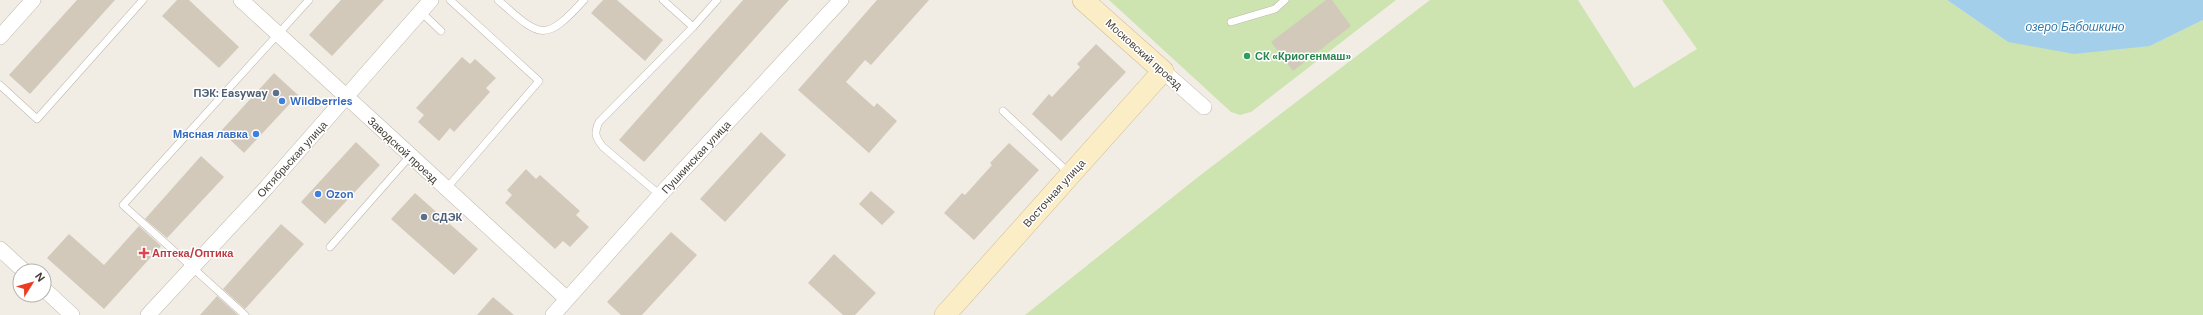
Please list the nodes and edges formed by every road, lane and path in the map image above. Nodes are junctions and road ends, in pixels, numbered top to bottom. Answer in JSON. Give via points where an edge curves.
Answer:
{"nodes":[{"id":1,"x":33,"y":0,"type":"edge"},
{"id":2,"x":142,"y":0,"type":"edge"},
{"id":3,"x":241,"y":0,"type":"edge"},
{"id":4,"x":309,"y":0,"type":"edge"},
{"id":5,"x":431,"y":0,"type":"edge"},
{"id":6,"x":450,"y":0,"type":"edge"},
{"id":7,"x":498,"y":0,"type":"edge"},
{"id":8,"x":584,"y":0,"type":"edge"},
{"id":9,"x":663,"y":0,"type":"edge"},
{"id":10,"x":717,"y":0,"type":"edge"},
{"id":11,"x":841,"y":0,"type":"edge"},
{"id":12,"x":1083,"y":0,"type":"edge"},
{"id":13,"x":1285,"y":0,"type":"edge"},
{"id":14,"x":421,"y":12,"type":"junction"},
{"id":15,"x":1231,"y":22,"type":"dead end"},
{"id":16,"x":693,"y":27,"type":"junction"},
{"id":17,"x":442,"y":31,"type":"dead end"},
{"id":18,"x":279,"y":34,"type":"junction"},
{"id":19,"x":0,"y":37,"type":"edge"},
{"id":20,"x":1164,"y":71,"type":"junction"},
{"id":21,"x":0,"y":86,"type":"edge"},
{"id":22,"x":347,"y":98,"type":"junction"},
{"id":23,"x":1204,"y":107,"type":"dead end"},
{"id":24,"x":1003,"y":111,"type":"dead end"},
{"id":25,"x":410,"y":156,"type":"junction"},
{"id":26,"x":1070,"y":175,"type":"junction"},
{"id":27,"x":446,"y":189,"type":"junction"},
{"id":28,"x":660,"y":195,"type":"junction"},
{"id":29,"x":330,"y":247,"type":"dead end"},
{"id":30,"x":0,"y":249,"type":"edge"},
{"id":31,"x":15,"y":263,"type":"edge"},
{"id":32,"x":192,"y":269,"type":"junction"},
{"id":33,"x":52,"y":296,"type":"edge"},
{"id":34,"x":567,"y":299,"type":"junction"},
{"id":35,"x":72,"y":315,"type":"edge"},
{"id":36,"x":148,"y":315,"type":"edge"},
{"id":37,"x":245,"y":315,"type":"edge"},
{"id":38,"x":553,"y":315,"type":"edge"},
{"id":39,"x":945,"y":315,"type":"edge"}],
"edges":[{"from":1,"to":19,"type":"street"},
{"from":2,"to":21,"type":"lane","via":[[37,119]]},
{"from":3,"to":18,"type":"street","name":"Заводской проезд"},
{"from":4,"to":18,"type":"lane"},
{"from":5,"to":14,"type":"street","name":"Октябрьская улица"},
{"from":6,"to":27,"type":"lane","via":[[539,81]]},
{"from":7,"to":8,"type":"lane","via":[[533,28],[546,31],[564,22]]},
{"from":9,"to":16,"type":"lane"},
{"from":10,"to":16,"type":"lane"},
{"from":11,"to":28,"type":"street","name":"Пушкинская улица"},
{"from":12,"to":20,"type":"street","name":"Московский проезд"},
{"from":13,"to":15,"type":"lane","via":[[1275,9]]},
{"from":14,"to":17,"type":"lane"},
{"from":14,"to":22,"type":"street","name":"Октябрьская улица"},
{"from":16,"to":28,"type":"lane","via":[[599,122],[595,131],[596,138],[603,146]]},
{"from":18,"to":22,"type":"street","name":"Заводской проезд"},
{"from":18,"to":32,"type":"lane","via":[[124,205]]},
{"from":20,"to":23,"type":"street","name":"Московский проезд"},
{"from":20,"to":26,"type":"street","name":"Восточная улица"},
{"from":22,"to":25,"type":"street","name":"Заводской проезд"},
{"from":22,"to":32,"type":"street","name":"Октябрьская улица"},
{"from":24,"to":26,"type":"lane"},
{"from":25,"to":27,"type":"street","name":"Заводской проезд"},
{"from":25,"to":29,"type":"lane"},
{"from":26,"to":39,"type":"street","name":"Восточная улица"},
{"from":27,"to":34,"type":"street","name":"Заводской проезд"},
{"from":28,"to":34,"type":"street","name":"Пушкинская улица"},
{"from":30,"to":31,"type":"street"},
{"from":32,"to":36,"type":"street","name":"Октябрьская улица"},
{"from":32,"to":37,"type":"lane"},
{"from":33,"to":35,"type":"street"},
{"from":34,"to":38,"type":"street","name":"Пушкинская улица"}]}
